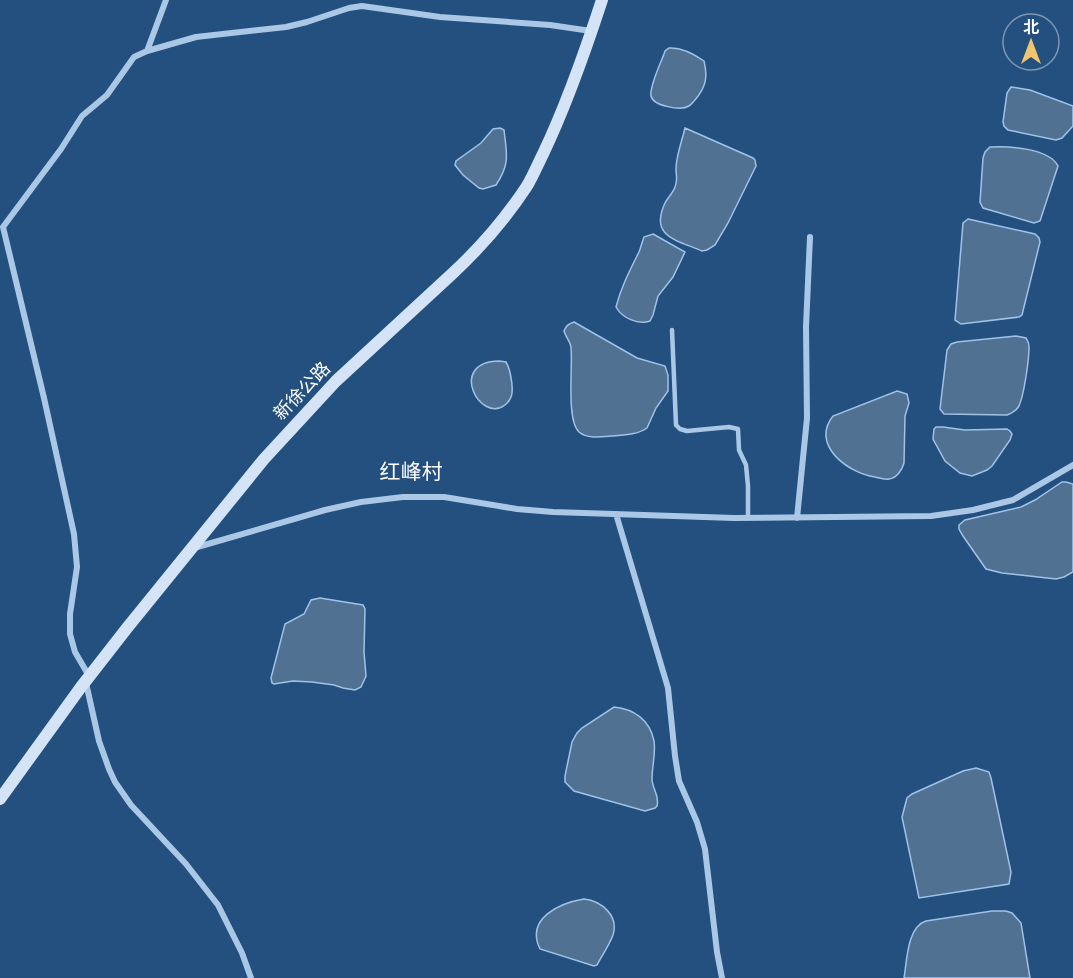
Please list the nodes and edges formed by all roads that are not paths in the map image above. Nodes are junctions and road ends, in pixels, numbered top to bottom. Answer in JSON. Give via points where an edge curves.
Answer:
{"nodes":[{"id":1,"x":166,"y":0,"type":"edge"},
{"id":2,"x":602,"y":0,"type":"edge"},
{"id":3,"x":592,"y":31,"type":"junction"},
{"id":4,"x":147,"y":51,"type":"junction"},
{"id":5,"x":810,"y":237,"type":"dead end"},
{"id":6,"x":672,"y":330,"type":"dead end"},
{"id":7,"x":1073,"y":465,"type":"edge"},
{"id":8,"x":616,"y":514,"type":"junction"},
{"id":9,"x":748,"y":518,"type":"junction"},
{"id":10,"x":797,"y":518,"type":"junction"},
{"id":11,"x":190,"y":549,"type":"junction"},
{"id":12,"x":88,"y":679,"type":"junction"},
{"id":13,"x":0,"y":798,"type":"edge"},
{"id":14,"x":251,"y":978,"type":"edge"},
{"id":15,"x":722,"y":978,"type":"edge"}],
"edges":[{"from":1,"to":4,"type":"street"},
{"from":2,"to":3,"type":"main road","name":"新徐公路"},
{"from":3,"to":4,"type":"street","via":[[362,6],[286,27],[196,37]]},
{"from":3,"to":11,"type":"main road","name":"新徐公路","via":[[550,139],[528,184],[504,219],[472,255],[310,407]]},
{"from":4,"to":12,"type":"street","via":[[134,57],[107,95],[82,116],[3,227],[74,534],[77,567],[70,633]]},
{"from":5,"to":10,"type":"street","via":[[807,418]]},
{"from":6,"to":9,"type":"lane","via":[[676,425],[687,431],[738,429],[739,450],[746,465]]},
{"from":7,"to":10,"type":"street","via":[[1013,500],[973,510],[931,516]]},
{"from":8,"to":9,"type":"street"},
{"from":8,"to":11,"type":"street","via":[[535,511],[444,497],[403,497],[325,510]]},
{"from":8,"to":15,"type":"street","via":[[668,688],[679,781],[705,849]]},
{"from":9,"to":10,"type":"street"},
{"from":11,"to":12,"type":"main road","name":"新徐公路"},
{"from":12,"to":13,"type":"main road","name":"新徐公路"},
{"from":12,"to":14,"type":"street","via":[[99,741],[115,782],[218,905]]}]}
